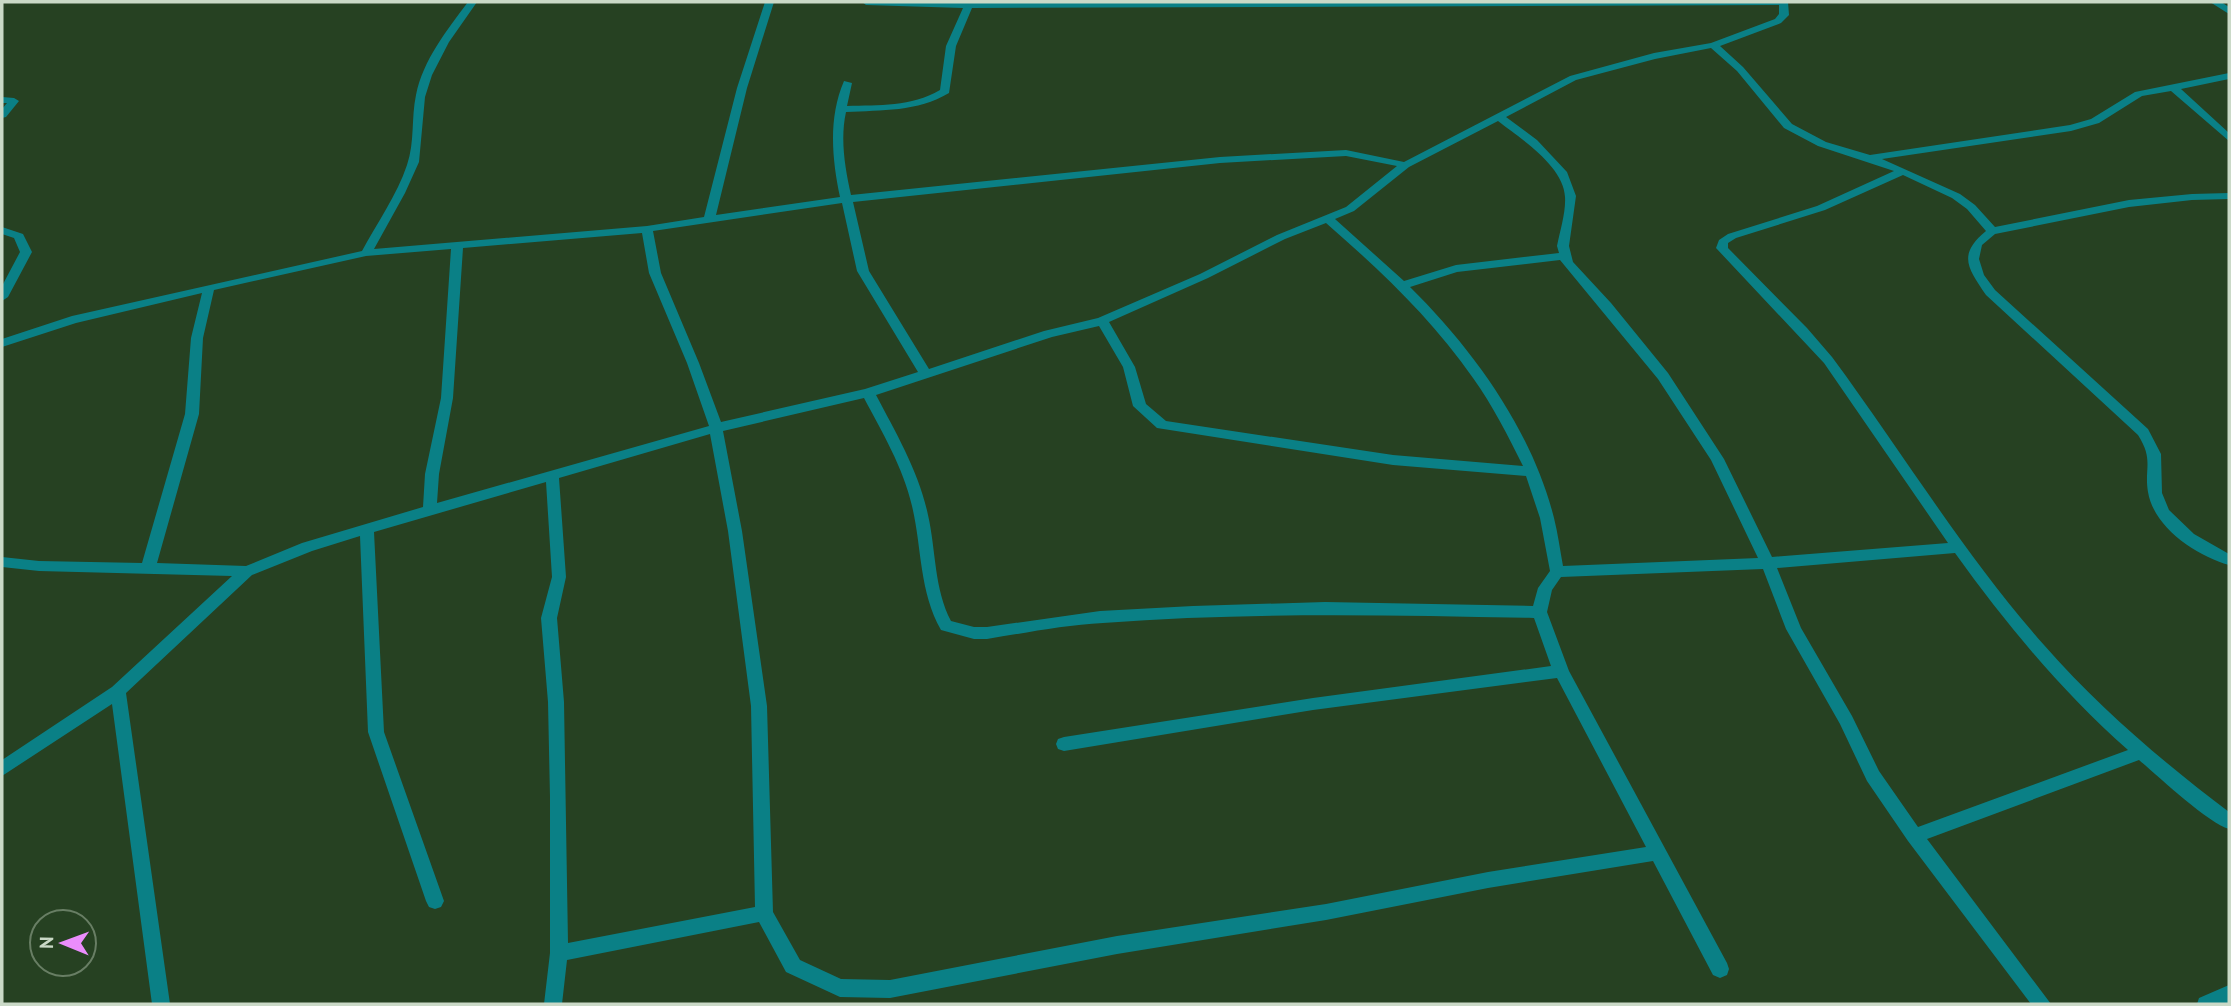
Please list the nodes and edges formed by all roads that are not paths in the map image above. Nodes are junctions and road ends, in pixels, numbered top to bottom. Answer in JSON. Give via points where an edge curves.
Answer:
{"nodes":[{"id":1,"x":472,"y":2,"type":"edge"},
{"id":2,"x":769,"y":2,"type":"edge"},
{"id":3,"x":866,"y":2,"type":"edge"},
{"id":4,"x":1222,"y":2,"type":"edge"},
{"id":5,"x":1784,"y":2,"type":"edge"},
{"id":6,"x":2215,"y":2,"type":"edge"},
{"id":7,"x":970,"y":4,"type":"edge"},
{"id":8,"x":1210,"y":4,"type":"junction"},
{"id":9,"x":2229,"y":11,"type":"edge"},
{"id":10,"x":1713,"y":45,"type":"junction"},
{"id":11,"x":2229,"y":76,"type":"edge"},
{"id":12,"x":847,"y":83,"type":"dead end"},
{"id":13,"x":2172,"y":86,"type":"junction"},
{"id":14,"x":2,"y":100,"type":"edge"},
{"id":15,"x":841,"y":109,"type":"junction"},
{"id":16,"x":2,"y":115,"type":"edge"},
{"id":17,"x":1499,"y":117,"type":"junction"},
{"id":18,"x":2229,"y":138,"type":"edge"},
{"id":19,"x":1869,"y":158,"type":"junction"},
{"id":20,"x":1405,"y":166,"type":"junction"},
{"id":21,"x":1903,"y":170,"type":"junction"},
{"id":22,"x":2229,"y":196,"type":"edge"},
{"id":23,"x":847,"y":200,"type":"junction"},
{"id":24,"x":1329,"y":219,"type":"junction"},
{"id":25,"x":709,"y":220,"type":"junction"},
{"id":26,"x":647,"y":229,"type":"junction"},
{"id":27,"x":2,"y":230,"type":"edge"},
{"id":28,"x":1992,"y":231,"type":"junction"},
{"id":29,"x":457,"y":246,"type":"junction"},
{"id":30,"x":366,"y":253,"type":"junction"},
{"id":31,"x":1564,"y":257,"type":"junction"},
{"id":32,"x":1401,"y":286,"type":"junction"},
{"id":33,"x":209,"y":287,"type":"junction"},
{"id":34,"x":2,"y":297,"type":"edge"},
{"id":35,"x":1102,"y":321,"type":"junction"},
{"id":36,"x":2,"y":343,"type":"edge"},
{"id":37,"x":925,"y":373,"type":"junction"},
{"id":38,"x":868,"y":393,"type":"junction"},
{"id":39,"x":716,"y":428,"type":"junction"},
{"id":40,"x":1532,"y":472,"type":"junction"},
{"id":41,"x":552,"y":475,"type":"junction"},
{"id":42,"x":429,"y":510,"type":"junction"},
{"id":43,"x":367,"y":530,"type":"junction"},
{"id":44,"x":1958,"y":547,"type":"junction"},
{"id":45,"x":2229,"y":560,"type":"edge"},
{"id":46,"x":2,"y":562,"type":"edge"},
{"id":47,"x":1768,"y":563,"type":"junction"},
{"id":48,"x":148,"y":569,"type":"junction"},
{"id":49,"x":247,"y":571,"type":"junction"},
{"id":50,"x":1558,"y":572,"type":"junction"},
{"id":51,"x":1539,"y":612,"type":"junction"},
{"id":52,"x":1561,"y":671,"type":"junction"},
{"id":53,"x":118,"y":691,"type":"junction"},
{"id":54,"x":1064,"y":744,"type":"dead end"},
{"id":55,"x":2141,"y":752,"type":"junction"},
{"id":56,"x":2,"y":769,"type":"edge"},
{"id":57,"x":2229,"y":822,"type":"edge"},
{"id":58,"x":1914,"y":836,"type":"junction"},
{"id":59,"x":1656,"y":853,"type":"junction"},
{"id":60,"x":435,"y":901,"type":"dead end"},
{"id":61,"x":764,"y":913,"type":"junction"},
{"id":62,"x":559,"y":953,"type":"junction"},
{"id":63,"x":1720,"y":969,"type":"dead end"},
{"id":64,"x":2229,"y":994,"type":"edge"},
{"id":65,"x":161,"y":1004,"type":"edge"},
{"id":66,"x":553,"y":1004,"type":"edge"},
{"id":67,"x":2042,"y":1004,"type":"edge"},
{"id":68,"x":2206,"y":1004,"type":"edge"}],
"edges":[{"from":1,"to":30,"type":"street","via":[[423,86],[410,172]]},
{"from":2,"to":25,"type":"street"},
{"from":3,"to":7,"type":"street"},
{"from":4,"to":8,"type":"street"},
{"from":5,"to":8,"type":"street"},
{"from":5,"to":10,"type":"street","via":[[1784,15],[1778,21]]},
{"from":6,"to":9,"type":"street"},
{"from":7,"to":8,"type":"street"},
{"from":7,"to":15,"type":"street","via":[[951,46],[944,91],[918,104]]},
{"from":10,"to":17,"type":"street","via":[[1598,70],[1554,87]]},
{"from":10,"to":19,"type":"street","via":[[1740,69],[1788,126],[1822,144]]},
{"from":11,"to":13,"type":"street"},
{"from":12,"to":15,"type":"street"},
{"from":13,"to":18,"type":"street"},
{"from":13,"to":19,"type":"street","via":[[2138,94],[2095,121],[2071,128]]},
{"from":14,"to":16,"type":"street","via":[[14,101]]},
{"from":15,"to":23,"type":"street","via":[[839,167]]},
{"from":17,"to":20,"type":"street"},
{"from":17,"to":31,"type":"street","via":[[1554,161],[1567,182],[1571,196]]},
{"from":19,"to":21,"type":"street"},
{"from":20,"to":23,"type":"street","via":[[1346,153],[1220,160]]},
{"from":20,"to":24,"type":"street","via":[[1366,199]]},
{"from":21,"to":28,"type":"street","via":[[1962,200]]},
{"from":21,"to":44,"type":"street","via":[[1821,208],[1732,236],[1722,248],[1827,358]]},
{"from":22,"to":28,"type":"street","via":[[2205,195],[2072,214]]},
{"from":23,"to":25,"type":"street"},
{"from":23,"to":37,"type":"street","via":[[863,271]]},
{"from":24,"to":32,"type":"street"},
{"from":24,"to":35,"type":"street"},
{"from":25,"to":26,"type":"street"},
{"from":26,"to":29,"type":"street"},
{"from":26,"to":39,"type":"street","via":[[655,273]]},
{"from":27,"to":34,"type":"street","via":[[19,236],[26,251]]},
{"from":28,"to":45,"type":"street","via":[[1980,237],[1972,252],[1992,296],[2143,432],[2157,455],[2158,505],[2194,541]]},
{"from":29,"to":30,"type":"street"},
{"from":29,"to":42,"type":"street","via":[[447,398]]},
{"from":30,"to":33,"type":"street"},
{"from":31,"to":32,"type":"street","via":[[1455,269]]},
{"from":31,"to":47,"type":"street","via":[[1663,376],[1717,459]]},
{"from":32,"to":40,"type":"street","via":[[1478,370],[1519,438]]},
{"from":33,"to":36,"type":"street","via":[[72,320]]},
{"from":33,"to":48,"type":"street","via":[[197,338],[192,414]]},
{"from":35,"to":37,"type":"street"},
{"from":35,"to":40,"type":"street","via":[[1125,358],[1140,406],[1162,425],[1393,460]]},
{"from":37,"to":38,"type":"street"},
{"from":38,"to":39,"type":"street"},
{"from":38,"to":51,"type":"street","via":[[917,497],[936,612],[946,626],[987,633],[1100,617],[1325,608]]},
{"from":39,"to":41,"type":"street"},
{"from":39,"to":61,"type":"street","via":[[759,706]]},
{"from":40,"to":50,"type":"street"},
{"from":41,"to":42,"type":"street"},
{"from":41,"to":62,"type":"street","via":[[559,577],[549,618],[556,716]]},
{"from":42,"to":43,"type":"street"},
{"from":43,"to":49,"type":"street"},
{"from":43,"to":60,"type":"street","via":[[376,732]]},
{"from":44,"to":47,"type":"street"},
{"from":44,"to":55,"type":"street","via":[[2037,648]]},
{"from":46,"to":48,"type":"street"},
{"from":47,"to":50,"type":"street"},
{"from":47,"to":58,"type":"street","via":[[1794,629],[1873,776]]},
{"from":48,"to":49,"type":"street"},
{"from":49,"to":53,"type":"street"},
{"from":50,"to":51,"type":"street","via":[[1545,588]]},
{"from":51,"to":52,"type":"street"},
{"from":52,"to":54,"type":"street"},
{"from":52,"to":59,"type":"street"},
{"from":53,"to":56,"type":"street"},
{"from":53,"to":65,"type":"street"},
{"from":55,"to":57,"type":"street"},
{"from":55,"to":58,"type":"street"},
{"from":58,"to":67,"type":"street"},
{"from":59,"to":61,"type":"street","via":[[1117,945],[890,989],[840,988],[793,966]]},
{"from":59,"to":63,"type":"street"},
{"from":61,"to":62,"type":"street"},
{"from":62,"to":66,"type":"street"},
{"from":64,"to":68,"type":"street"}]}
